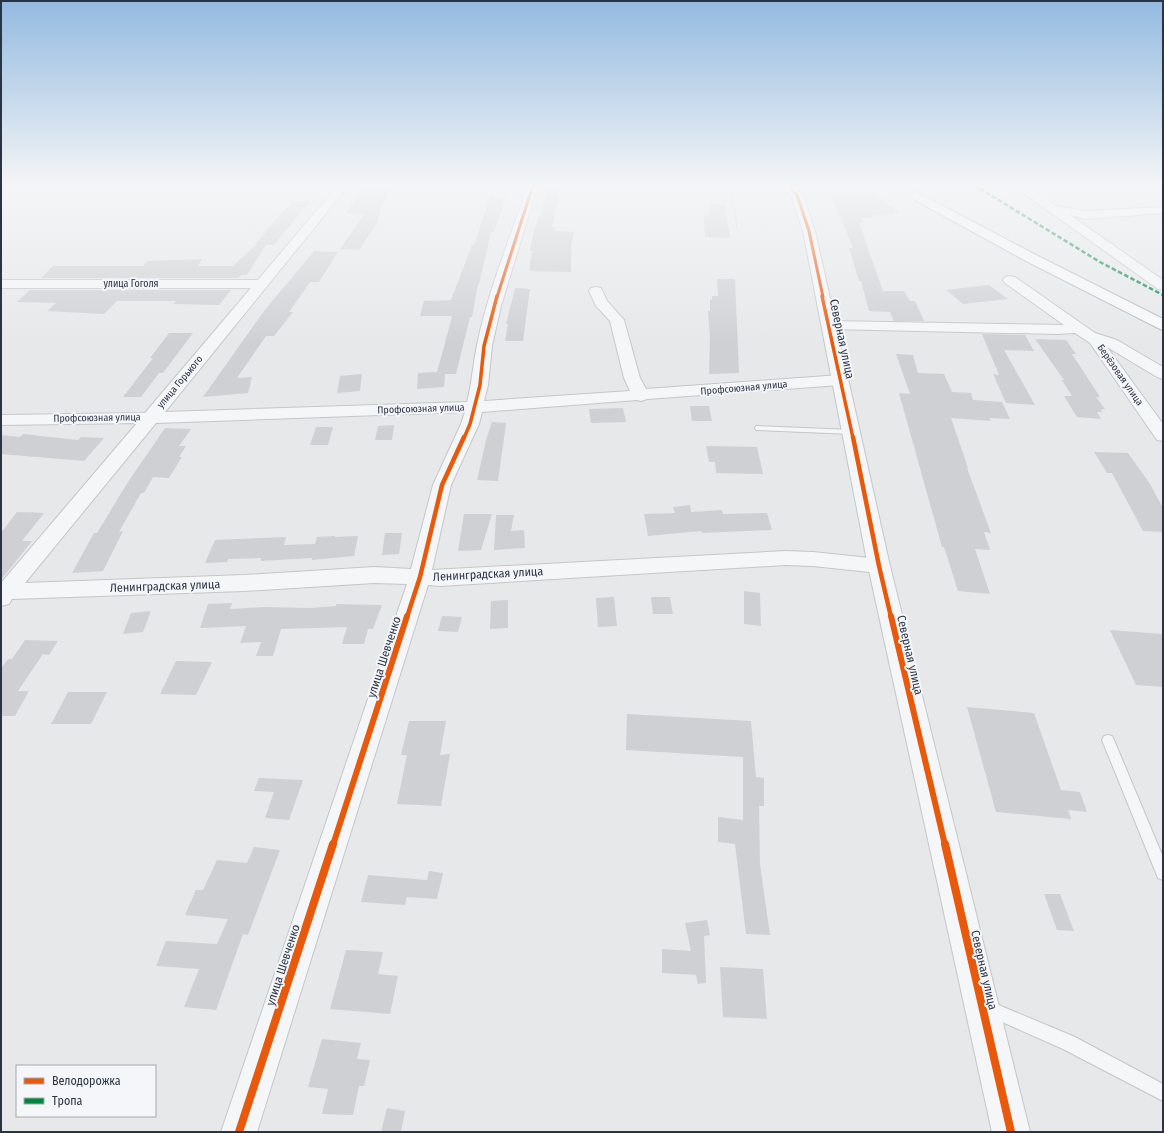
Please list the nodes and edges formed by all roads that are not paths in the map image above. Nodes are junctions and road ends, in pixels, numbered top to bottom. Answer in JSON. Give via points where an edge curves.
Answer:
{"nodes":[{"id":1,"x":300,"y":238,"type":"edge"},
{"id":2,"x":516,"y":238,"type":"edge"},
{"id":3,"x":810,"y":238,"type":"edge"},
{"id":4,"x":994,"y":238,"type":"edge"},
{"id":5,"x":1094,"y":238,"type":"edge"},
{"id":6,"x":1010,"y":280,"type":"dead end"},
{"id":7,"x":1,"y":284,"type":"edge"},
{"id":8,"x":261,"y":284,"type":"junction"},
{"id":9,"x":1163,"y":286,"type":"edge"},
{"id":10,"x":596,"y":291,"type":"dead end"},
{"id":11,"x":829,"y":325,"type":"junction"},
{"id":12,"x":1163,"y":325,"type":"edge"},
{"id":13,"x":1085,"y":332,"type":"junction"},
{"id":14,"x":1163,"y":374,"type":"edge"},
{"id":15,"x":840,"y":380,"type":"junction"},
{"id":16,"x":641,"y":396,"type":"junction"},
{"id":17,"x":475,"y":407,"type":"junction"},
{"id":18,"x":151,"y":417,"type":"junction"},
{"id":19,"x":1,"y":420,"type":"edge"},
{"id":20,"x":759,"y":428,"type":"dead end"},
{"id":21,"x":852,"y":432,"type":"junction"},
{"id":22,"x":1163,"y":436,"type":"edge"},
{"id":23,"x":879,"y":566,"type":"junction"},
{"id":24,"x":420,"y":577,"type":"junction"},
{"id":25,"x":3,"y":594,"type":"edge"},
{"id":26,"x":1108,"y":740,"type":"dead end"},
{"id":27,"x":1163,"y":873,"type":"edge"},
{"id":28,"x":982,"y":1005,"type":"junction"},
{"id":29,"x":1163,"y":1093,"type":"edge"},
{"id":30,"x":239,"y":1132,"type":"edge"},
{"id":31,"x":1011,"y":1132,"type":"edge"}],
"edges":[{"from":1,"to":8,"type":"street","name":"улица Горького"},
{"from":2,"to":17,"type":"street","name":"улица Шевченко","via":[[484,346]]},
{"from":3,"to":11,"type":"street","name":"Северная улица"},
{"from":4,"to":12,"type":"highway"},
{"from":5,"to":9,"type":"street"},
{"from":6,"to":13,"type":"street","name":"Берёзовая улица"},
{"from":7,"to":8,"type":"street","name":"улица Гоголя"},
{"from":8,"to":18,"type":"street","name":"улица Горького"},
{"from":10,"to":16,"type":"street","via":[[601,303],[617,320],[632,378]]},
{"from":11,"to":13,"type":"street"},
{"from":11,"to":15,"type":"street","name":"Северная улица"},
{"from":13,"to":14,"type":"street","via":[[1112,343]]},
{"from":13,"to":22,"type":"street","name":"Берёзовая улица","via":[[1095,340]]},
{"from":15,"to":16,"type":"street","name":"Профсоюзная улица"},
{"from":15,"to":21,"type":"street","name":"Северная улица"},
{"from":16,"to":17,"type":"street","name":"Профсоюзная улица"},
{"from":17,"to":18,"type":"street","name":"Профсоюзная улица"},
{"from":17,"to":24,"type":"street","name":"улица Шевченко","via":[[470,424],[442,485]]},
{"from":18,"to":19,"type":"street","name":"Профсоюзная улица"},
{"from":18,"to":25,"type":"street","name":"улица Горького"},
{"from":20,"to":21,"type":"lane"},
{"from":21,"to":23,"type":"street","name":"Северная улица"},
{"from":23,"to":24,"type":"street","name":"Ленинградская улица","via":[[786,558]]},
{"from":23,"to":28,"type":"street","name":"Северная улица"},
{"from":24,"to":25,"type":"street","name":"Ленинградская улица","via":[[374,575]]},
{"from":24,"to":30,"type":"street","name":"улица Шевченко"},
{"from":26,"to":27,"type":"lane"},
{"from":28,"to":29,"type":"lane","via":[[1069,1043]]},
{"from":28,"to":31,"type":"street","name":"Северная улица"}]}
